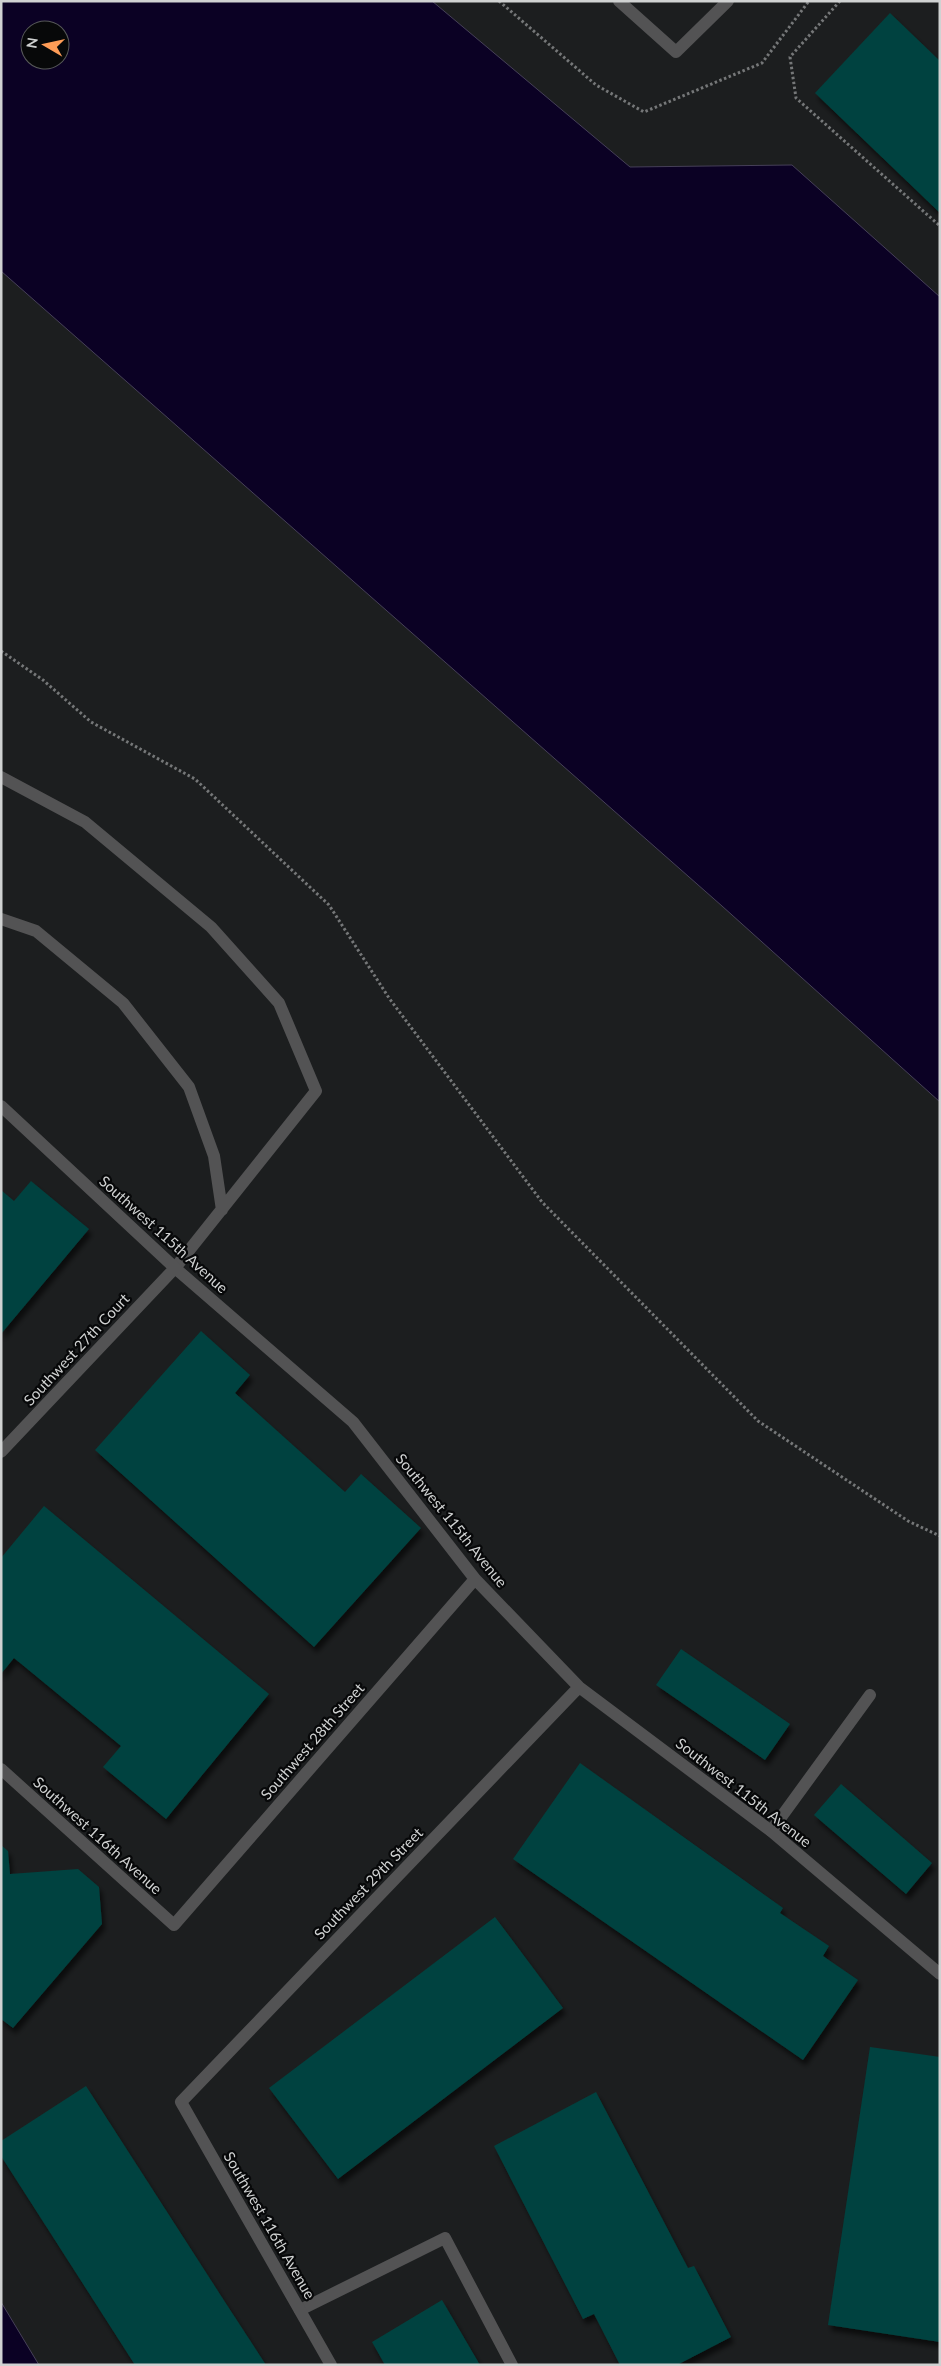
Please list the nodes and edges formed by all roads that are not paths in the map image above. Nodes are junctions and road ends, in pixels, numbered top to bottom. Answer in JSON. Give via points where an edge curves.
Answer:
{"nodes":[{"id":1,"x":619,"y":1,"type":"edge"},
{"id":2,"x":728,"y":1,"type":"edge"},
{"id":3,"x":1,"y":777,"type":"edge"},
{"id":4,"x":1,"y":918,"type":"edge"},
{"id":5,"x":1,"y":1106,"type":"edge"},
{"id":6,"x":222,"y":1210,"type":"junction"},
{"id":7,"x":175,"y":1268,"type":"junction"},
{"id":8,"x":1,"y":1452,"type":"edge"},
{"id":9,"x":476,"y":1579,"type":"junction"},
{"id":10,"x":579,"y":1687,"type":"junction"},
{"id":11,"x":870,"y":1695,"type":"dead end"},
{"id":12,"x":1,"y":1769,"type":"edge"},
{"id":13,"x":771,"y":1831,"type":"junction"},
{"id":14,"x":174,"y":1925,"type":"joint"},
{"id":15,"x":940,"y":1974,"type":"edge"},
{"id":16,"x":181,"y":2102,"type":"joint"},
{"id":17,"x":300,"y":2310,"type":"junction"},
{"id":18,"x":331,"y":2365,"type":"edge"},
{"id":19,"x":512,"y":2365,"type":"edge"}],
"edges":[{"from":1,"to":2,"type":"street","via":[[676,52]]},
{"from":3,"to":6,"type":"street","name":"Southwest 27th Court","via":[[85,822],[211,927],[280,1003],[316,1090]]},
{"from":4,"to":6,"type":"street","via":[[36,931],[123,1003],[189,1087],[214,1156]]},
{"from":5,"to":7,"type":"street","name":"Southwest 115th Avenue"},
{"from":6,"to":7,"type":"street","name":"Southwest 27th Court"},
{"from":7,"to":8,"type":"street","name":"Southwest 27th Court"},
{"from":7,"to":9,"type":"street","name":"Southwest 115th Avenue","via":[[353,1422]]},
{"from":9,"to":10,"type":"street","name":"Southwest 115th Avenue"},
{"from":9,"to":14,"type":"street","name":"Southwest 28th Street"},
{"from":10,"to":13,"type":"street","name":"Southwest 115th Avenue"},
{"from":10,"to":16,"type":"street","name":"Southwest 29th Street"},
{"from":11,"to":13,"type":"street"},
{"from":12,"to":14,"type":"street","name":"Southwest 116th Avenue"},
{"from":13,"to":15,"type":"street","name":"Southwest 115th Avenue"},
{"from":16,"to":17,"type":"street","name":"Southwest 116th Avenue"},
{"from":17,"to":18,"type":"street","name":"Southwest 116th Avenue"},
{"from":17,"to":19,"type":"street","via":[[445,2238]]}]}
